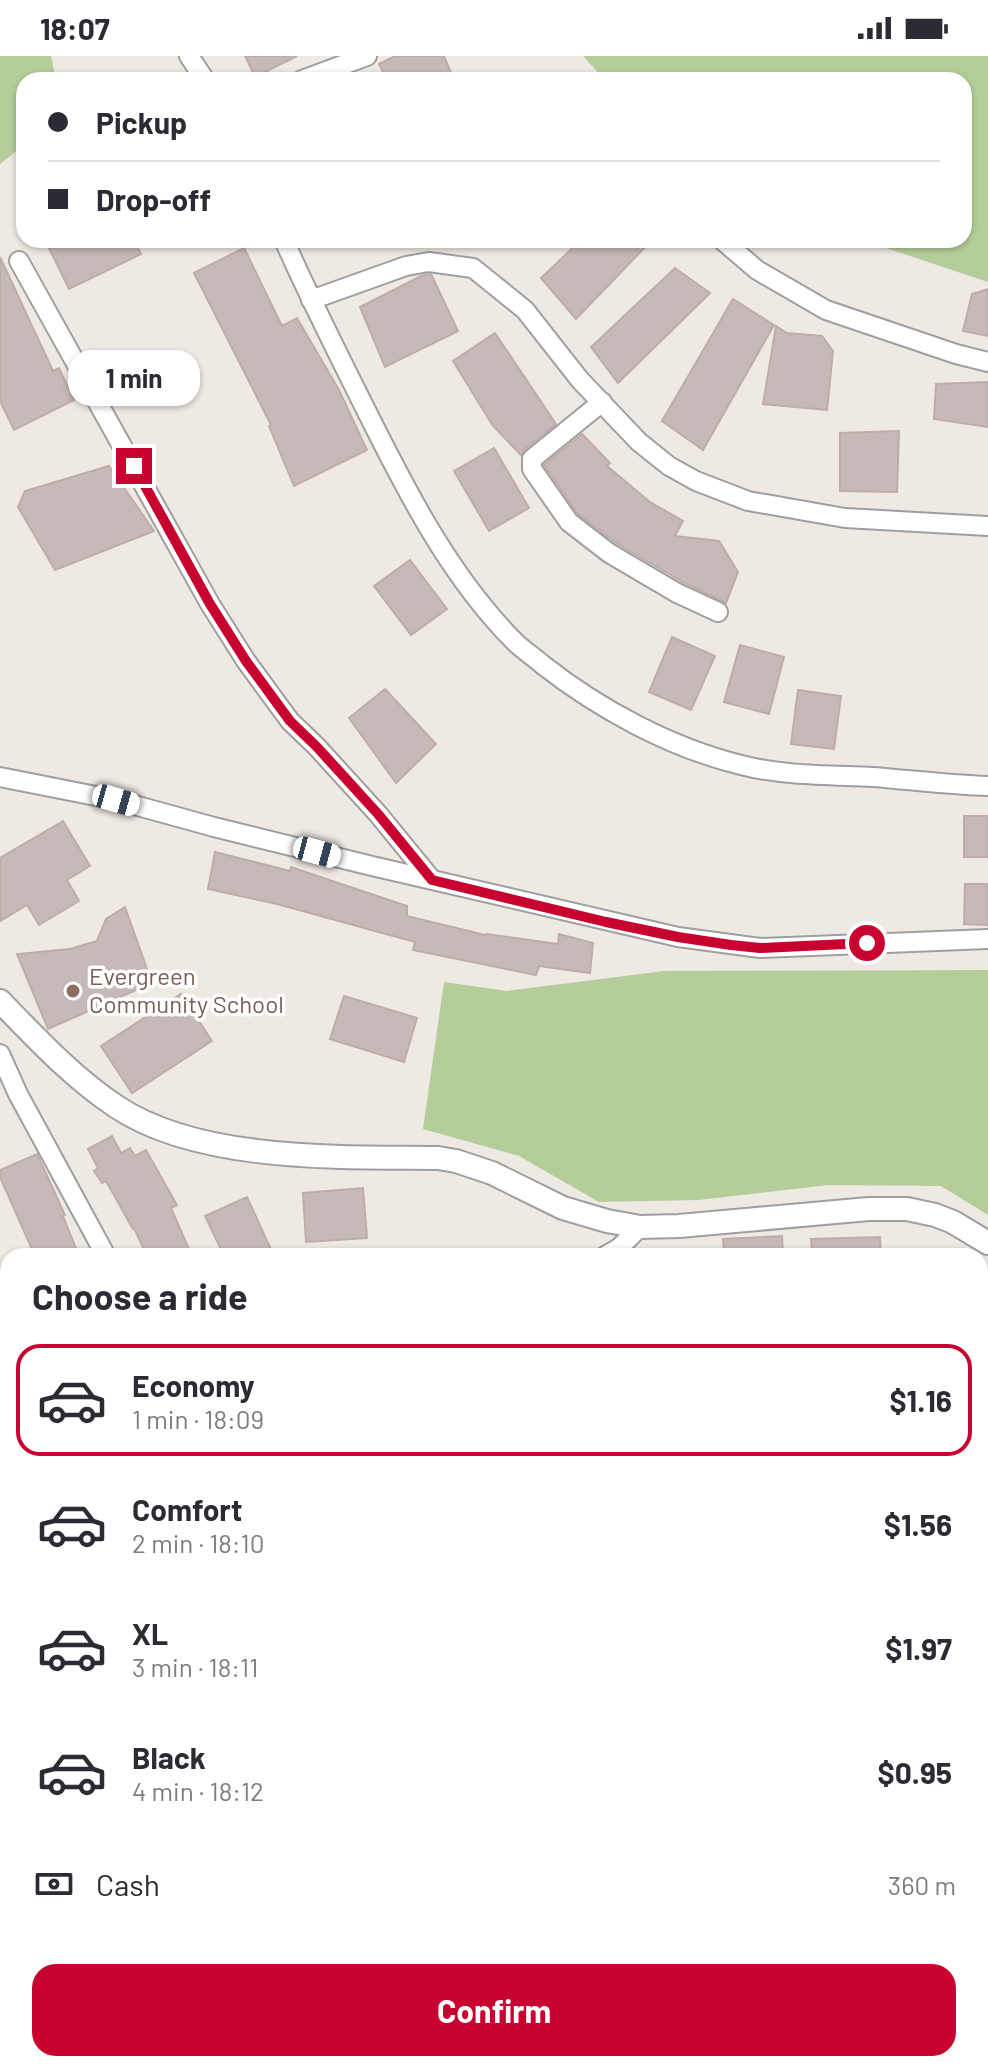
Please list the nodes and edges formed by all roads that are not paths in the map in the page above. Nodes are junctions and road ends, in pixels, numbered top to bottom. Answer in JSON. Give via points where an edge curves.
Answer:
{"nodes":[{"id":1,"x":367,"y":56,"type":"edge"},
{"id":2,"x":324,"y":72,"type":"edge"},
{"id":3,"x":288,"y":248,"type":"edge"},
{"id":4,"x":731,"y":248,"type":"edge"},
{"id":5,"x":19,"y":261,"type":"dead end"},
{"id":6,"x":311,"y":300,"type":"junction"},
{"id":7,"x":988,"y":362,"type":"edge"},
{"id":8,"x":602,"y":402,"type":"junction"},
{"id":9,"x":988,"y":526,"type":"edge"},
{"id":10,"x":718,"y":612,"type":"dead end"},
{"id":11,"x":0,"y":777,"type":"edge"},
{"id":12,"x":988,"y":786,"type":"edge"},
{"id":13,"x":432,"y":880,"type":"junction"},
{"id":14,"x":988,"y":939,"type":"edge"},
{"id":15,"x":0,"y":1001,"type":"edge"},
{"id":16,"x":0,"y":1054,"type":"edge"},
{"id":17,"x":640,"y":1227,"type":"junction"},
{"id":18,"x":988,"y":1243,"type":"edge"},
{"id":19,"x":102,"y":1248,"type":"edge"},
{"id":20,"x":619,"y":1248,"type":"edge"}],
"edges":[{"from":1,"to":2,"type":"street"},
{"from":3,"to":6,"type":"street"},
{"from":4,"to":7,"type":"street","via":[[757,270],[826,310]]},
{"from":5,"to":13,"type":"street","via":[[235,645],[290,721]]},
{"from":6,"to":8,"type":"street","via":[[406,266],[429,262],[473,268],[525,310]]},
{"from":6,"to":12,"type":"street","via":[[437,543],[516,643],[570,686],[673,741],[741,765]]},
{"from":8,"to":9,"type":"street","via":[[669,466],[748,501],[845,518]]},
{"from":8,"to":10,"type":"street","via":[[532,459],[532,469],[569,522],[609,553]]},
{"from":11,"to":13,"type":"street","via":[[116,800]]},
{"from":13,"to":14,"type":"street","via":[[620,925],[731,945]]},
{"from":15,"to":17,"type":"street","via":[[80,1080],[119,1108],[172,1134],[271,1153],[456,1161],[563,1208]]},
{"from":16,"to":19,"type":"street"},
{"from":17,"to":18,"type":"street","via":[[907,1209],[953,1222]]},
{"from":17,"to":20,"type":"street"}]}
